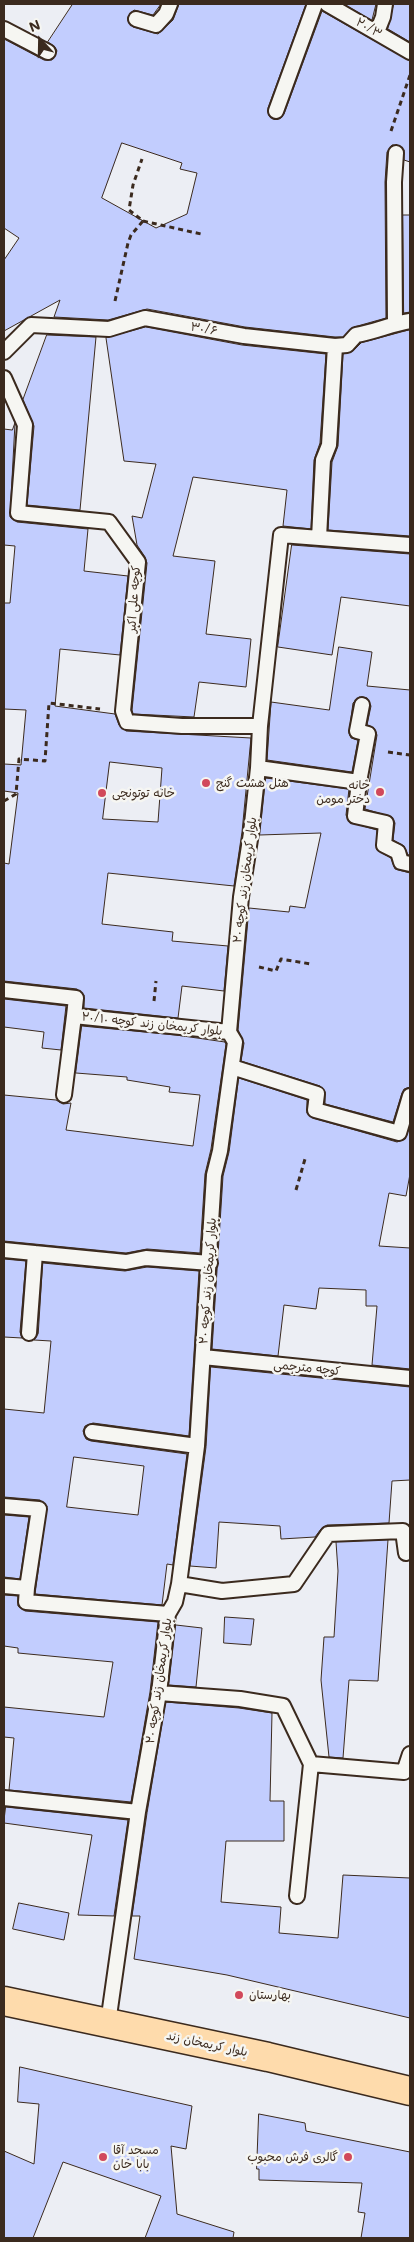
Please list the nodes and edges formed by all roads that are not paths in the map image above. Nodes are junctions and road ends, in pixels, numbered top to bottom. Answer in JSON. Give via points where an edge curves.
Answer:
{"nodes":[{"id":1,"x":170,"y":4,"type":"edge"},
{"id":2,"x":315,"y":4,"type":"edge"},
{"id":3,"x":327,"y":4,"type":"edge"},
{"id":4,"x":385,"y":4,"type":"edge"},
{"id":5,"x":136,"y":19,"type":"dead end"},
{"id":6,"x":4,"y":29,"type":"edge"},
{"id":7,"x":377,"y":32,"type":"junction"},
{"id":8,"x":48,"y":52,"type":"dead end"},
{"id":9,"x":410,"y":52,"type":"edge"},
{"id":10,"x":276,"y":111,"type":"dead end"},
{"id":11,"x":396,"y":153,"type":"road end"},
{"id":12,"x":410,"y":321,"type":"edge"},
{"id":13,"x":395,"y":324,"type":"junction"},
{"id":14,"x":335,"y":346,"type":"junction"},
{"id":15,"x":4,"y":352,"type":"edge"},
{"id":16,"x":4,"y":378,"type":"edge"},
{"id":17,"x":319,"y":538,"type":"junction"},
{"id":18,"x":410,"y":545,"type":"edge"},
{"id":19,"x":362,"y":704,"type":"dead end"},
{"id":20,"x":260,"y":726,"type":"junction"},
{"id":21,"x":258,"y":768,"type":"junction"},
{"id":22,"x":359,"y":782,"type":"junction"},
{"id":23,"x":410,"y":864,"type":"edge"},
{"id":24,"x":4,"y":990,"type":"edge"},
{"id":25,"x":74,"y":1016,"type":"junction"},
{"id":26,"x":229,"y":1032,"type":"junction"},
{"id":27,"x":232,"y":1067,"type":"junction"},
{"id":28,"x":64,"y":1096,"type":"dead end"},
{"id":29,"x":410,"y":1096,"type":"edge"},
{"id":30,"x":4,"y":1250,"type":"edge"},
{"id":31,"x":35,"y":1253,"type":"junction"},
{"id":32,"x":210,"y":1263,"type":"junction"},
{"id":33,"x":29,"y":1333,"type":"dead end"},
{"id":34,"x":204,"y":1358,"type":"junction"},
{"id":35,"x":410,"y":1378,"type":"edge"},
{"id":36,"x":92,"y":1432,"type":"dead end"},
{"id":37,"x":197,"y":1446,"type":"junction"},
{"id":38,"x":4,"y":1506,"type":"edge"},
{"id":39,"x":406,"y":1553,"type":"dead end"},
{"id":40,"x":179,"y":1584,"type":"junction"},
{"id":41,"x":4,"y":1586,"type":"edge"},
{"id":42,"x":27,"y":1588,"type":"junction"},
{"id":43,"x":168,"y":1614,"type":"junction"},
{"id":44,"x":159,"y":1693,"type":"junction"},
{"id":45,"x":410,"y":1754,"type":"edge"},
{"id":46,"x":311,"y":1764,"type":"junction"},
{"id":47,"x":4,"y":1798,"type":"edge"},
{"id":48,"x":138,"y":1812,"type":"junction"},
{"id":49,"x":297,"y":1896,"type":"dead end"},
{"id":50,"x":4,"y":2001,"type":"edge"},
{"id":51,"x":108,"y":2024,"type":"junction"},
{"id":52,"x":410,"y":2091,"type":"edge"}],
"edges":[{"from":1,"to":5,"type":"lane","via":[[156,25]]},
{"from":2,"to":10,"type":"lane"},
{"from":3,"to":7,"type":"lane","name":"۲۰/۳"},
{"from":4,"to":7,"type":"lane"},
{"from":6,"to":8,"type":"lane"},
{"from":7,"to":9,"type":"lane","name":"۲۰/۳"},
{"from":11,"to":13,"type":"lane"},
{"from":12,"to":13,"type":"lane"},
{"from":13,"to":14,"type":"lane","via":[[376,332],[356,334],[348,345]]},
{"from":14,"to":15,"type":"lane","name":"۳۰/۶","via":[[244,336],[145,318],[109,330],[31,325]]},
{"from":14,"to":17,"type":"lane"},
{"from":16,"to":20,"type":"lane","name":"کوچه علی اکبر","via":[[25,425],[18,512],[109,522],[138,562],[123,712],[127,722]]},
{"from":17,"to":18,"type":"lane"},
{"from":17,"to":20,"type":"lane","name":"بلوار کریمخان زند کوچه ۲۰","via":[[281,535]]},
{"from":19,"to":22,"type":"lane","via":[[358,731],[368,734]]},
{"from":20,"to":21,"type":"lane","name":"بلوار کریمخان زند کوچه ۲۰"},
{"from":21,"to":22,"type":"lane"},
{"from":21,"to":26,"type":"lane","name":"بلوار کریمخان زند کوچه ۲۰","via":[[241,897]]},
{"from":22,"to":23,"type":"lane","via":[[355,816],[386,823],[384,845],[398,852],[401,862]]},
{"from":24,"to":25,"type":"lane","name":"بلوار کریمخان زند کوچه ۲۰/۱۰","via":[[76,998]]},
{"from":25,"to":26,"type":"lane","name":"بلوار کریمخان زند کوچه ۲۰/۱۰"},
{"from":25,"to":28,"type":"lane","name":"بلوار کریمخان زند کوچه ۲۰/۱۰"},
{"from":26,"to":27,"type":"lane","name":"بلوار کریمخان زند کوچه ۲۰","via":[[235,1042]]},
{"from":27,"to":29,"type":"lane","via":[[316,1094],[315,1110],[399,1133]]},
{"from":27,"to":32,"type":"lane","name":"بلوار کریمخان زند کوچه ۲۰","via":[[214,1175]]},
{"from":30,"to":31,"type":"lane"},
{"from":31,"to":32,"type":"lane","via":[[126,1262],[146,1258]]},
{"from":31,"to":33,"type":"lane"},
{"from":32,"to":34,"type":"lane","name":"بلوار کریمخان زند کوچه ۲۰"},
{"from":34,"to":35,"type":"lane","name":"کوچه مترجمی"},
{"from":34,"to":37,"type":"lane","name":"بلوار کریمخان زند کوچه ۲۰"},
{"from":36,"to":37,"type":"lane"},
{"from":37,"to":40,"type":"lane","name":"بلوار کریمخان زند کوچه ۲۰"},
{"from":38,"to":42,"type":"lane","via":[[38,1510]]},
{"from":39,"to":40,"type":"lane","via":[[402,1531],[328,1534],[294,1584],[222,1591]]},
{"from":40,"to":43,"type":"lane","name":"بلوار کریمخان زند کوچه ۲۰"},
{"from":41,"to":42,"type":"lane"},
{"from":42,"to":43,"type":"lane","via":[[26,1602]]},
{"from":43,"to":44,"type":"lane","name":"بلوار کریمخان زند کوچه ۲۰"},
{"from":44,"to":46,"type":"lane","via":[[283,1706]]},
{"from":44,"to":48,"type":"lane","name":"بلوار کریمخان زند کوچه ۲۰"},
{"from":45,"to":46,"type":"lane","via":[[404,1772]]},
{"from":46,"to":49,"type":"lane"},
{"from":47,"to":48,"type":"lane"},
{"from":48,"to":51,"type":"lane","name":"بلوار کریمخان زند کوچه ۲۰"},
{"from":50,"to":51,"type":"main road","name":"بلوار کریمخان زند"},
{"from":51,"to":52,"type":"main road","name":"بلوار کریمخان زند"}]}
